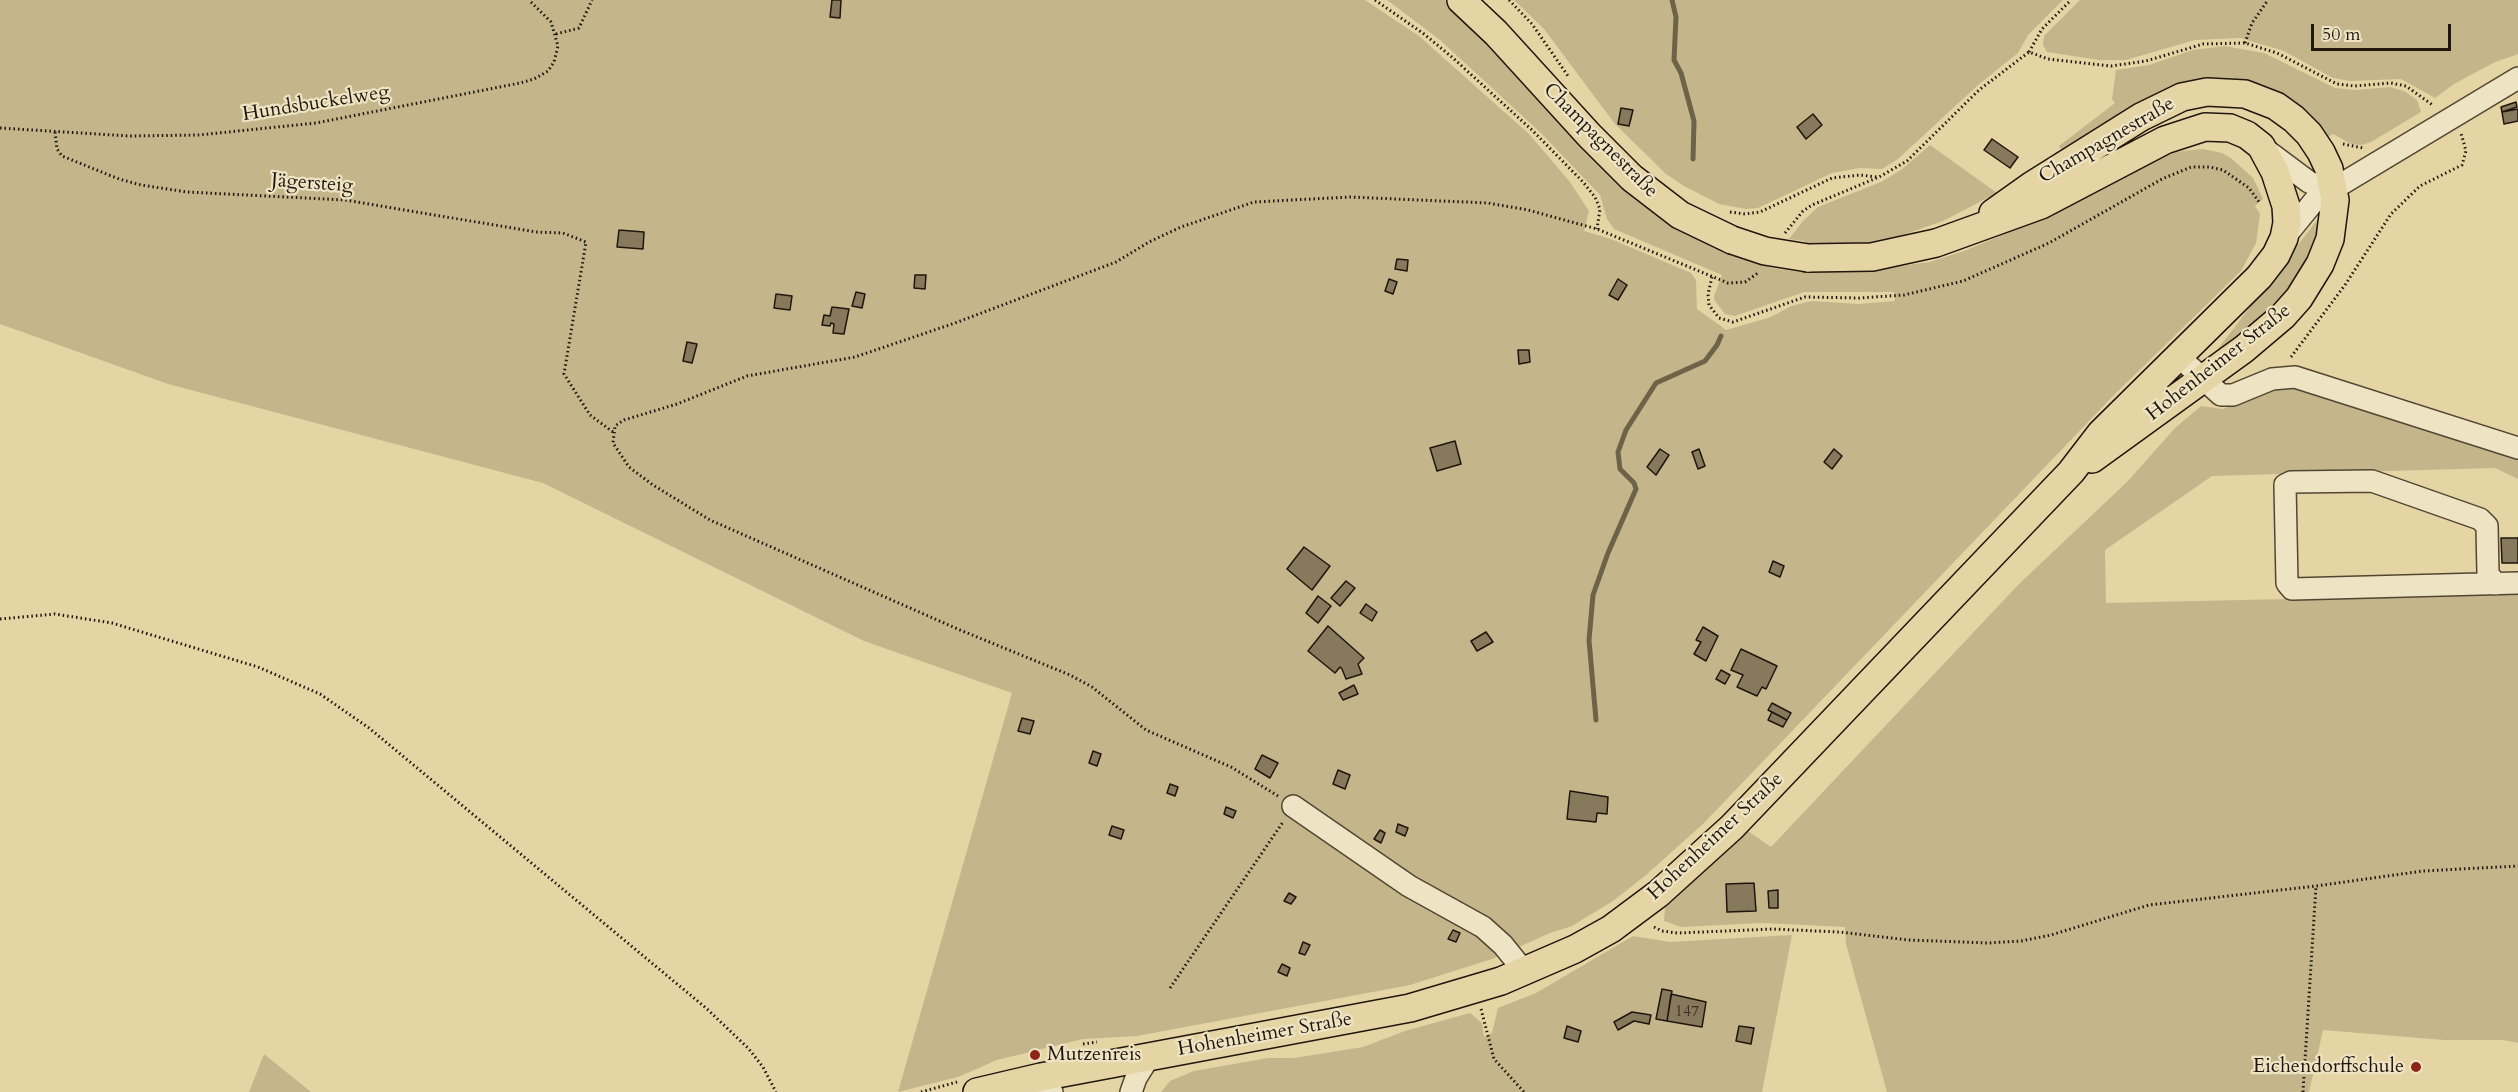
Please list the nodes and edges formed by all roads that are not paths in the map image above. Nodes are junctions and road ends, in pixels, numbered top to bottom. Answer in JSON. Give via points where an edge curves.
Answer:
{"nodes":[{"id":1,"x":1461,"y":0,"type":"edge"},
{"id":2,"x":2518,"y":78,"type":"edge"},
{"id":3,"x":2261,"y":146,"type":"junction"},
{"id":4,"x":2334,"y":189,"type":"junction"},
{"id":5,"x":1973,"y":229,"type":"junction"},
{"id":6,"x":2284,"y":238,"type":"junction"},
{"id":7,"x":2179,"y":357,"type":"junction"},
{"id":8,"x":2202,"y":380,"type":"junction"},
{"id":9,"x":2518,"y":448,"type":"edge"},
{"id":10,"x":2071,"y":472,"type":"junction"},
{"id":11,"x":2496,"y":584,"type":"junction"},
{"id":12,"x":2518,"y":584,"type":"edge"},
{"id":13,"x":1293,"y":806,"type":"road end"},
{"id":14,"x":1524,"y":971,"type":"junction"},
{"id":15,"x":1154,"y":1055,"type":"junction"},
{"id":16,"x":987,"y":1089,"type":"edge"},
{"id":17,"x":1052,"y":1092,"type":"edge"},
{"id":18,"x":1131,"y":1092,"type":"edge"}],
"edges":[{"from":1,"to":5,"type":"main road","name":"Champagnestraße","bridge":true,"via":[[1648,192],[1680,215],[1732,240],[1765,251],[1848,259],[1894,254]]},
{"from":2,"to":4,"type":"street","name":"Hohenheimer Straße"},
{"from":3,"to":4,"type":"street","name":"Champagnestraße","via":[[2308,182]]},
{"from":3,"to":5,"type":"main road","name":"Champagnestraße","via":[[2247,135],[2222,127],[2186,132],[2041,205]]},
{"from":3,"to":6,"type":"main road","via":[[2284,198]]},
{"from":4,"to":5,"type":"main road","name":"Champagnestraße","via":[[2321,152],[2294,119],[2256,97],[2207,92],[2182,97],[2141,117],[2031,186]]},
{"from":4,"to":6,"type":"street","name":"Hohenheimer Straße","via":[[2311,204]]},
{"from":4,"to":8,"type":"main road","name":"Hohenheimer Straße","via":[[2330,238],[2305,291],[2268,329]]},
{"from":6,"to":7,"type":"main road","name":"Hohenheimer Straße","via":[[2259,278]]},
{"from":7,"to":8,"type":"street"},
{"from":7,"to":10,"type":"main road","name":"Hohenheimer Straße","via":[[2101,433]]},
{"from":8,"to":9,"type":"street","via":[[2227,396],[2279,377],[2305,379]]},
{"from":8,"to":10,"type":"main road","name":"Hohenheimer Straße","via":[[2119,442]]},
{"from":10,"to":14,"type":"main road","name":"Hohenheimer Straße","via":[[1732,827],[1659,894],[1587,944]]},
{"from":11,"to":11,"type":"street","via":[[2292,589],[2287,583],[2285,485],[2372,481],[2480,519],[2487,526],[2488,574]]},
{"from":11,"to":12,"type":"street"},
{"from":13,"to":14,"type":"street","via":[[1408,886],[1483,927]]},
{"from":14,"to":15,"type":"main road","name":"Hohenheimer Straße","via":[[1476,990],[1410,1008]]},
{"from":15,"to":16,"type":"main road","name":"Hohenheimer Straße"},
{"from":15,"to":18,"type":"street","via":[[1136,1078]]},
{"from":16,"to":17,"type":"street"}]}
